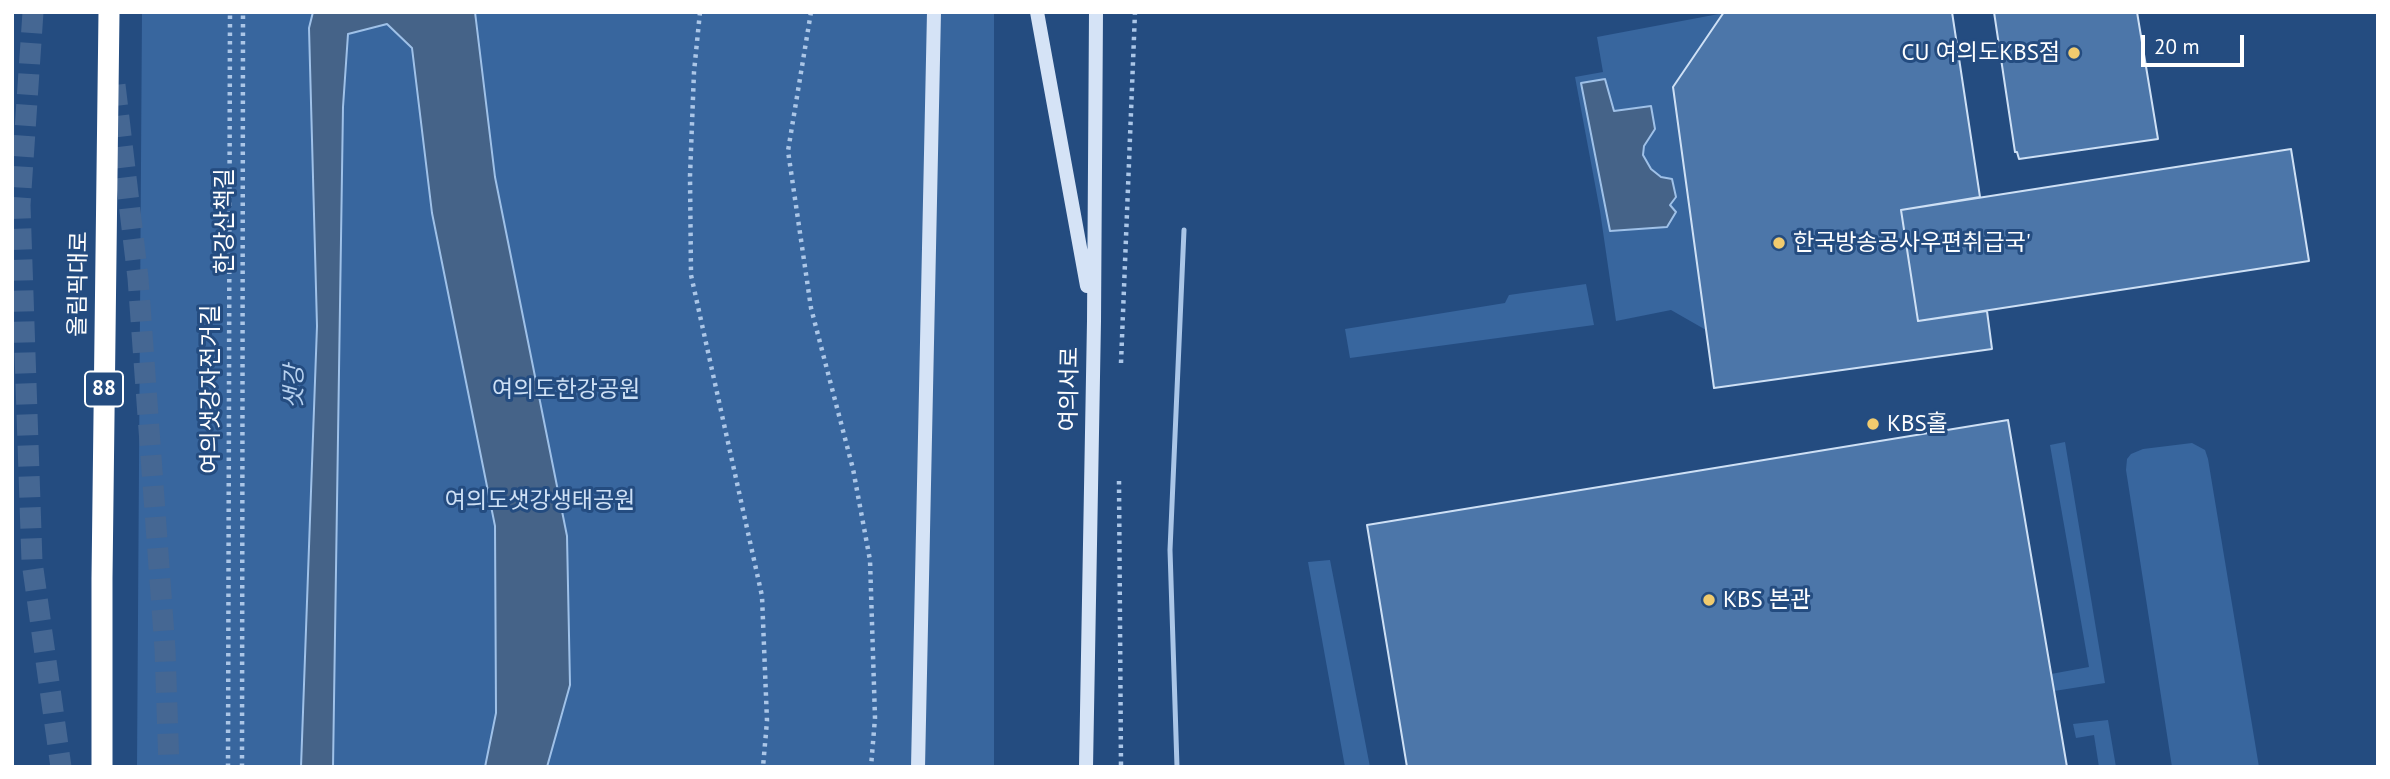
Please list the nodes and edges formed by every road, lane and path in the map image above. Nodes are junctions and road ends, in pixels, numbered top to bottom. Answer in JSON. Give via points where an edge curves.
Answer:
{"nodes":[{"id":1,"x":109,"y":12,"type":"edge"},
{"id":2,"x":230,"y":12,"type":"edge"},
{"id":3,"x":243,"y":12,"type":"edge"},
{"id":4,"x":700,"y":12,"type":"edge"},
{"id":5,"x":811,"y":12,"type":"edge"},
{"id":6,"x":934,"y":12,"type":"edge"},
{"id":7,"x":1037,"y":12,"type":"edge"},
{"id":8,"x":1096,"y":12,"type":"edge"},
{"id":9,"x":1135,"y":12,"type":"edge"},
{"id":10,"x":1184,"y":230,"type":"dead end"},
{"id":11,"x":1094,"y":321,"type":"junction"},
{"id":12,"x":1120,"y":372,"type":"dead end"},
{"id":13,"x":1118,"y":468,"type":"dead end"},
{"id":14,"x":102,"y":767,"type":"edge"},
{"id":15,"x":228,"y":767,"type":"edge"},
{"id":16,"x":242,"y":767,"type":"edge"},
{"id":17,"x":763,"y":767,"type":"edge"},
{"id":18,"x":871,"y":767,"type":"edge"},
{"id":19,"x":918,"y":767,"type":"edge"},
{"id":20,"x":1086,"y":767,"type":"edge"},
{"id":21,"x":1121,"y":767,"type":"edge"},
{"id":22,"x":1177,"y":767,"type":"edge"}],
"edges":[{"from":1,"to":14,"type":"highway","name":"올림픽대로","number":"88"},
{"from":2,"to":15,"type":"path","name":"여의샛강자전거길"},
{"from":3,"to":16,"type":"path","name":"한강산책길"},
{"from":4,"to":17,"type":"path","via":[[690,176],[691,275],[762,596],[767,721]]},
{"from":5,"to":18,"type":"path","via":[[788,151],[811,308],[853,469],[870,559],[875,718]]},
{"from":6,"to":19,"type":"main road"},
{"from":7,"to":11,"type":"main road"},
{"from":8,"to":11,"type":"main road","name":"여의서로"},
{"from":9,"to":12,"type":"path"},
{"from":10,"to":22,"type":"lane","via":[[1170,551]]},
{"from":11,"to":20,"type":"main road","name":"여의서로"},
{"from":13,"to":21,"type":"path"}]}
